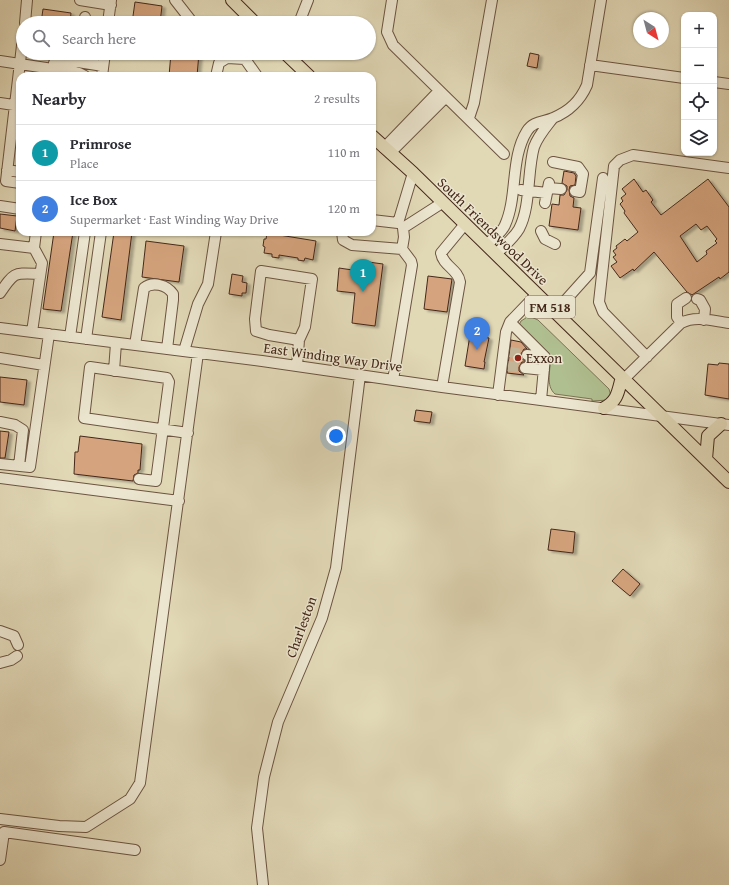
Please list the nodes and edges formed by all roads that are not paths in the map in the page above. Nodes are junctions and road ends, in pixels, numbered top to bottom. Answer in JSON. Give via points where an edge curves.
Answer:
{"nodes":[{"id":1,"x":27,"y":0,"type":"edge"},
{"id":2,"x":80,"y":0,"type":"edge"},
{"id":3,"x":175,"y":0,"type":"edge"},
{"id":4,"x":232,"y":0,"type":"edge"},
{"id":5,"x":308,"y":0,"type":"edge"},
{"id":6,"x":392,"y":0,"type":"edge"},
{"id":7,"x":492,"y":0,"type":"edge"},
{"id":8,"x":601,"y":0,"type":"edge"},
{"id":9,"x":111,"y":2,"type":"edge"},
{"id":10,"x":26,"y":16,"type":"edge"},
{"id":11,"x":109,"y":16,"type":"edge"},
{"id":12,"x":188,"y":16,"type":"edge"},
{"id":13,"x":248,"y":16,"type":"edge"},
{"id":14,"x":302,"y":16,"type":"edge"},
{"id":15,"x":73,"y":60,"type":"edge"},
{"id":16,"x":87,"y":60,"type":"edge"},
{"id":17,"x":104,"y":60,"type":"edge"},
{"id":18,"x":221,"y":60,"type":"edge"},
{"id":19,"x":248,"y":60,"type":"edge"},
{"id":20,"x":292,"y":60,"type":"edge"},
{"id":21,"x":0,"y":61,"type":"edge"},
{"id":22,"x":20,"y":61,"type":"junction"},
{"id":23,"x":590,"y":65,"type":"junction"},
{"id":24,"x":103,"y":66,"type":"junction"},
{"id":25,"x":19,"y":72,"type":"edge"},
{"id":26,"x":74,"y":72,"type":"edge"},
{"id":27,"x":102,"y":72,"type":"edge"},
{"id":28,"x":217,"y":72,"type":"edge"},
{"id":29,"x":255,"y":72,"type":"edge"},
{"id":30,"x":305,"y":72,"type":"edge"},
{"id":31,"x":681,"y":78,"type":"edge"},
{"id":32,"x":717,"y":82,"type":"edge"},
{"id":33,"x":729,"y":84,"type":"edge"},
{"id":34,"x":443,"y":94,"type":"junction"},
{"id":35,"x":0,"y":103,"type":"edge"},
{"id":36,"x":16,"y":106,"type":"edge"},
{"id":37,"x":469,"y":118,"type":"junction"},
{"id":38,"x":553,"y":118,"type":"junction"},
{"id":39,"x":16,"y":127,"type":"edge"},
{"id":40,"x":376,"y":140,"type":"edge"},
{"id":41,"x":5,"y":149,"type":"edge"},
{"id":42,"x":387,"y":150,"type":"junction"},
{"id":43,"x":504,"y":154,"type":"dead end"},
{"id":44,"x":553,"y":162,"type":"dead end"},
{"id":45,"x":16,"y":167,"type":"edge"},
{"id":46,"x":729,"y":168,"type":"edge"},
{"id":47,"x":7,"y":170,"type":"junction"},
{"id":48,"x":16,"y":171,"type":"edge"},
{"id":49,"x":413,"y":173,"type":"junction"},
{"id":50,"x":16,"y":175,"type":"edge"},
{"id":51,"x":603,"y":178,"type":"dead end"},
{"id":52,"x":16,"y":182,"type":"edge"},
{"id":53,"x":514,"y":189,"type":"junction"},
{"id":54,"x":561,"y":190,"type":"dead end"},
{"id":55,"x":527,"y":191,"type":"junction"},
{"id":56,"x":575,"y":192,"type":"dead end"},
{"id":57,"x":442,"y":203,"type":"junction"},
{"id":58,"x":0,"y":206,"type":"edge"},
{"id":59,"x":16,"y":208,"type":"edge"},
{"id":60,"x":376,"y":221,"type":"edge"},
{"id":61,"x":465,"y":224,"type":"junction"},
{"id":62,"x":400,"y":225,"type":"junction"},
{"id":63,"x":541,"y":231,"type":"dead end"},
{"id":64,"x":36,"y":236,"type":"edge"},
{"id":65,"x":84,"y":236,"type":"edge"},
{"id":66,"x":100,"y":236,"type":"edge"},
{"id":67,"x":215,"y":236,"type":"edge"},
{"id":68,"x":342,"y":236,"type":"edge"},
{"id":69,"x":0,"y":244,"type":"edge"},
{"id":70,"x":555,"y":244,"type":"dead end"},
{"id":71,"x":486,"y":245,"type":"junction"},
{"id":72,"x":34,"y":248,"type":"junction"},
{"id":73,"x":402,"y":249,"type":"junction"},
{"id":74,"x":496,"y":254,"type":"junction"},
{"id":75,"x":40,"y":274,"type":"junction"},
{"id":76,"x":0,"y":293,"type":"edge"},
{"id":77,"x":537,"y":294,"type":"junction"},
{"id":78,"x":686,"y":298,"type":"dead end"},
{"id":79,"x":697,"y":299,"type":"dead end"},
{"id":80,"x":555,"y":312,"type":"junction"},
{"id":81,"x":704,"y":320,"type":"junction"},
{"id":82,"x":510,"y":322,"type":"junction"},
{"id":83,"x":681,"y":323,"type":"junction"},
{"id":84,"x":729,"y":323,"type":"edge"},
{"id":85,"x":0,"y":328,"type":"edge"},
{"id":86,"x":32,"y":332,"type":"junction"},
{"id":87,"x":49,"y":334,"type":"junction"},
{"id":88,"x":70,"y":337,"type":"junction"},
{"id":89,"x":86,"y":339,"type":"junction"},
{"id":90,"x":299,"y":340,"type":"junction"},
{"id":91,"x":116,"y":343,"type":"junction"},
{"id":92,"x":135,"y":345,"type":"junction"},
{"id":93,"x":167,"y":349,"type":"junction"},
{"id":94,"x":184,"y":351,"type":"junction"},
{"id":95,"x":198,"y":353,"type":"junction"},
{"id":96,"x":527,"y":355,"type":"tunnel mouth"},
{"id":97,"x":545,"y":357,"type":"junction"},
{"id":98,"x":647,"y":357,"type":"junction"},
{"id":99,"x":0,"y":358,"type":"edge"},
{"id":100,"x":44,"y":364,"type":"junction"},
{"id":101,"x":297,"y":366,"type":"junction"},
{"id":102,"x":525,"y":368,"type":"tunnel mouth"},
{"id":103,"x":114,"y":370,"type":"junction"},
{"id":104,"x":544,"y":370,"type":"junction"},
{"id":105,"x":360,"y":375,"type":"junction"},
{"id":106,"x":623,"y":378,"type":"junction"},
{"id":107,"x":393,"y":380,"type":"junction"},
{"id":108,"x":442,"y":387,"type":"junction"},
{"id":109,"x":498,"y":395,"type":"junction"},
{"id":110,"x":541,"y":400,"type":"junction"},
{"id":111,"x":604,"y":408,"type":"junction"},
{"id":112,"x":662,"y":416,"type":"junction"},
{"id":113,"x":0,"y":422,"type":"edge"},
{"id":114,"x":725,"y":425,"type":"edge"},
{"id":115,"x":163,"y":429,"type":"junction"},
{"id":116,"x":188,"y":433,"type":"junction"},
{"id":117,"x":706,"y":459,"type":"junction"},
{"id":118,"x":0,"y":464,"type":"edge"},
{"id":119,"x":19,"y":466,"type":"junction"},
{"id":120,"x":0,"y":478,"type":"edge"},
{"id":121,"x":139,"y":479,"type":"dead end"},
{"id":122,"x":729,"y":482,"type":"edge"},
{"id":123,"x":179,"y":501,"type":"junction"},
{"id":124,"x":0,"y":631,"type":"edge"},
{"id":125,"x":18,"y":645,"type":"dead end"},
{"id":126,"x":17,"y":656,"type":"dead end"},
{"id":127,"x":0,"y":663,"type":"edge"},
{"id":128,"x":0,"y":819,"type":"edge"},
{"id":129,"x":135,"y":850,"type":"dead end"},
{"id":130,"x":0,"y":860,"type":"edge"},
{"id":131,"x":263,"y":885,"type":"edge"}],
"edges":[{"from":1,"to":10,"type":"street"},
{"from":2,"to":9,"type":"street"},
{"from":3,"to":12,"type":"street"},
{"from":4,"to":13,"type":"main road"},
{"from":5,"to":14,"type":"street"},
{"from":6,"to":34,"type":"street","via":[[387,32],[389,40]]},
{"from":7,"to":37,"type":"street","via":[[474,103]]},
{"from":8,"to":23,"type":"street"},
{"from":9,"to":11,"type":"street"},
{"from":15,"to":22,"type":"street","via":[[66,64]]},
{"from":16,"to":24,"type":"street"},
{"from":17,"to":24,"type":"street"},
{"from":18,"to":28,"type":"street"},
{"from":19,"to":29,"type":"street"},
{"from":20,"to":30,"type":"main road"},
{"from":21,"to":22,"type":"street"},
{"from":22,"to":25,"type":"street"},
{"from":22,"to":26,"type":"street"},
{"from":23,"to":31,"type":"street"},
{"from":23,"to":38,"type":"street","via":[[582,97],[572,107]]},
{"from":24,"to":27,"type":"street"},
{"from":32,"to":33,"type":"street"},
{"from":34,"to":37,"type":"street"},
{"from":34,"to":42,"type":"street"},
{"from":35,"to":36,"type":"street"},
{"from":37,"to":43,"type":"street"},
{"from":38,"to":53,"type":"street","via":[[539,120],[528,129],[520,145]]},
{"from":38,"to":55,"type":"street","via":[[534,146]]},
{"from":39,"to":41,"type":"street"},
{"from":40,"to":42,"type":"main road","name":"South Friendswood Drive","number":"FM 518"},
{"from":41,"to":47,"type":"street"},
{"from":42,"to":49,"type":"main road","name":"South Friendswood Drive","number":"FM 518"},
{"from":44,"to":56,"type":"street","via":[[578,167],[583,174],[580,192]]},
{"from":45,"to":47,"type":"street"},
{"from":46,"to":98,"type":"street","via":[[633,155],[620,160],[614,166],[599,302],[603,312]]},
{"from":47,"to":48,"type":"street"},
{"from":47,"to":50,"type":"street"},
{"from":47,"to":52,"type":"street","via":[[6,181]]},
{"from":49,"to":57,"type":"main road","name":"South Friendswood Drive","number":"FM 518"},
{"from":49,"to":62,"type":"street"},
{"from":51,"to":80,"type":"street","via":[[590,273]]},
{"from":53,"to":55,"type":"street"},
{"from":53,"to":71,"type":"street","via":[[505,225]]},
{"from":54,"to":55,"type":"street"},
{"from":55,"to":74,"type":"street","via":[[519,228]]},
{"from":57,"to":61,"type":"main road","name":"South Friendswood Drive","number":"FM 518"},
{"from":57,"to":62,"type":"street"},
{"from":58,"to":59,"type":"street"},
{"from":60,"to":62,"type":"street"},
{"from":61,"to":71,"type":"main road","name":"South Friendswood Drive","number":"FM 518"},
{"from":61,"to":108,"type":"street","via":[[441,253],[442,260],[459,277],[460,282]]},
{"from":62,"to":73,"type":"street","via":[[404,237]]},
{"from":63,"to":70,"type":"street","via":[[545,239]]},
{"from":64,"to":72,"type":"street"},
{"from":65,"to":88,"type":"street"},
{"from":66,"to":89,"type":"street"},
{"from":67,"to":94,"type":"street","via":[[208,284],[198,304]]},
{"from":68,"to":73,"type":"street","via":[[343,240],[352,245]]},
{"from":69,"to":72,"type":"street"},
{"from":71,"to":74,"type":"main road","name":"South Friendswood Drive","number":"FM 518"},
{"from":72,"to":75,"type":"street","via":[[42,263]]},
{"from":73,"to":107,"type":"street","via":[[412,266]]},
{"from":74,"to":77,"type":"main road","name":"South Friendswood Drive","number":"FM 518"},
{"from":75,"to":76,"type":"street","via":[[17,273]]},
{"from":75,"to":86,"type":"street"},
{"from":77,"to":80,"type":"main road","name":"South Friendswood Drive","number":"FM 518"},
{"from":77,"to":82,"type":"street"},
{"from":78,"to":83,"type":"street","via":[[677,304],[677,317]]},
{"from":79,"to":81,"type":"street","via":[[704,305]]},
{"from":80,"to":106,"type":"main road","name":"South Friendswood Drive","number":"FM 518"},
{"from":81,"to":83,"type":"street","via":[[694,318]]},
{"from":81,"to":84,"type":"street"},
{"from":82,"to":97,"type":"street"},
{"from":82,"to":109,"type":"street","via":[[506,332],[507,352]]},
{"from":83,"to":98,"type":"street"},
{"from":85,"to":86,"type":"street","name":"East Winding Way Drive"},
{"from":86,"to":87,"type":"street","name":"East Winding Way Drive"},
{"from":87,"to":88,"type":"street","name":"East Winding Way Drive"},
{"from":87,"to":100,"type":"street"},
{"from":88,"to":89,"type":"street","name":"East Winding Way Drive"},
{"from":89,"to":91,"type":"street","name":"East Winding Way Drive"},
{"from":90,"to":90,"type":"street","via":[[305,327],[312,279],[261,271],[256,331]]},
{"from":90,"to":101,"type":"street"},
{"from":91,"to":92,"type":"street","name":"East Winding Way Drive"},
{"from":91,"to":103,"type":"street"},
{"from":92,"to":93,"type":"street","name":"East Winding Way Drive"},
{"from":92,"to":93,"type":"street","via":[[144,288],[148,285],[164,286],[173,294]]},
{"from":93,"to":94,"type":"street","name":"East Winding Way Drive"},
{"from":94,"to":95,"type":"street","name":"East Winding Way Drive"},
{"from":95,"to":101,"type":"street","name":"East Winding Way Drive"},
{"from":95,"to":116,"type":"street"},
{"from":96,"to":97,"type":"street"},
{"from":97,"to":104,"type":"street"},
{"from":98,"to":106,"type":"street"},
{"from":99,"to":100,"type":"street"},
{"from":100,"to":119,"type":"street","via":[[30,467]]},
{"from":101,"to":105,"type":"street","name":"East Winding Way Drive"},
{"from":102,"to":104,"type":"street"},
{"from":103,"to":115,"type":"street","via":[[167,378],[169,382]]},
{"from":103,"to":115,"type":"street","via":[[90,367],[84,418]]},
{"from":104,"to":110,"type":"street"},
{"from":105,"to":107,"type":"street","name":"East Winding Way Drive"},
{"from":105,"to":131,"type":"street","name":"Charleston","via":[[336,568],[322,618],[278,722],[264,777],[257,828]]},
{"from":106,"to":111,"type":"main road","via":[[616,399]]},
{"from":106,"to":112,"type":"main road","name":"South Friendswood Drive","number":"FM 518"},
{"from":107,"to":108,"type":"street","name":"East Winding Way Drive"},
{"from":108,"to":109,"type":"street","name":"East Winding Way Drive"},
{"from":109,"to":110,"type":"street","name":"East Winding Way Drive"},
{"from":110,"to":111,"type":"street","name":"East Winding Way Drive"},
{"from":111,"to":112,"type":"street","name":"East Winding Way Drive"},
{"from":112,"to":114,"type":"street","name":"East Winding Way Drive"},
{"from":112,"to":117,"type":"main road","name":"South Friendswood Drive","number":"FM 518"},
{"from":113,"to":119,"type":"street","via":[[15,425],[23,430]]},
{"from":114,"to":117,"type":"main road","via":[[708,436]]},
{"from":115,"to":116,"type":"street"},
{"from":115,"to":121,"type":"street","via":[[156,481]]},
{"from":116,"to":123,"type":"street"},
{"from":117,"to":122,"type":"main road","name":"South Friendswood Drive","number":"FM 518"},
{"from":118,"to":119,"type":"street"},
{"from":120,"to":123,"type":"street"},
{"from":123,"to":128,"type":"street","via":[[140,783],[130,799],[86,826],[58,826]]},
{"from":124,"to":125,"type":"street","via":[[14,636]]},
{"from":126,"to":127,"type":"street"},
{"from":129,"to":130,"type":"street","via":[[4,832]]}]}
